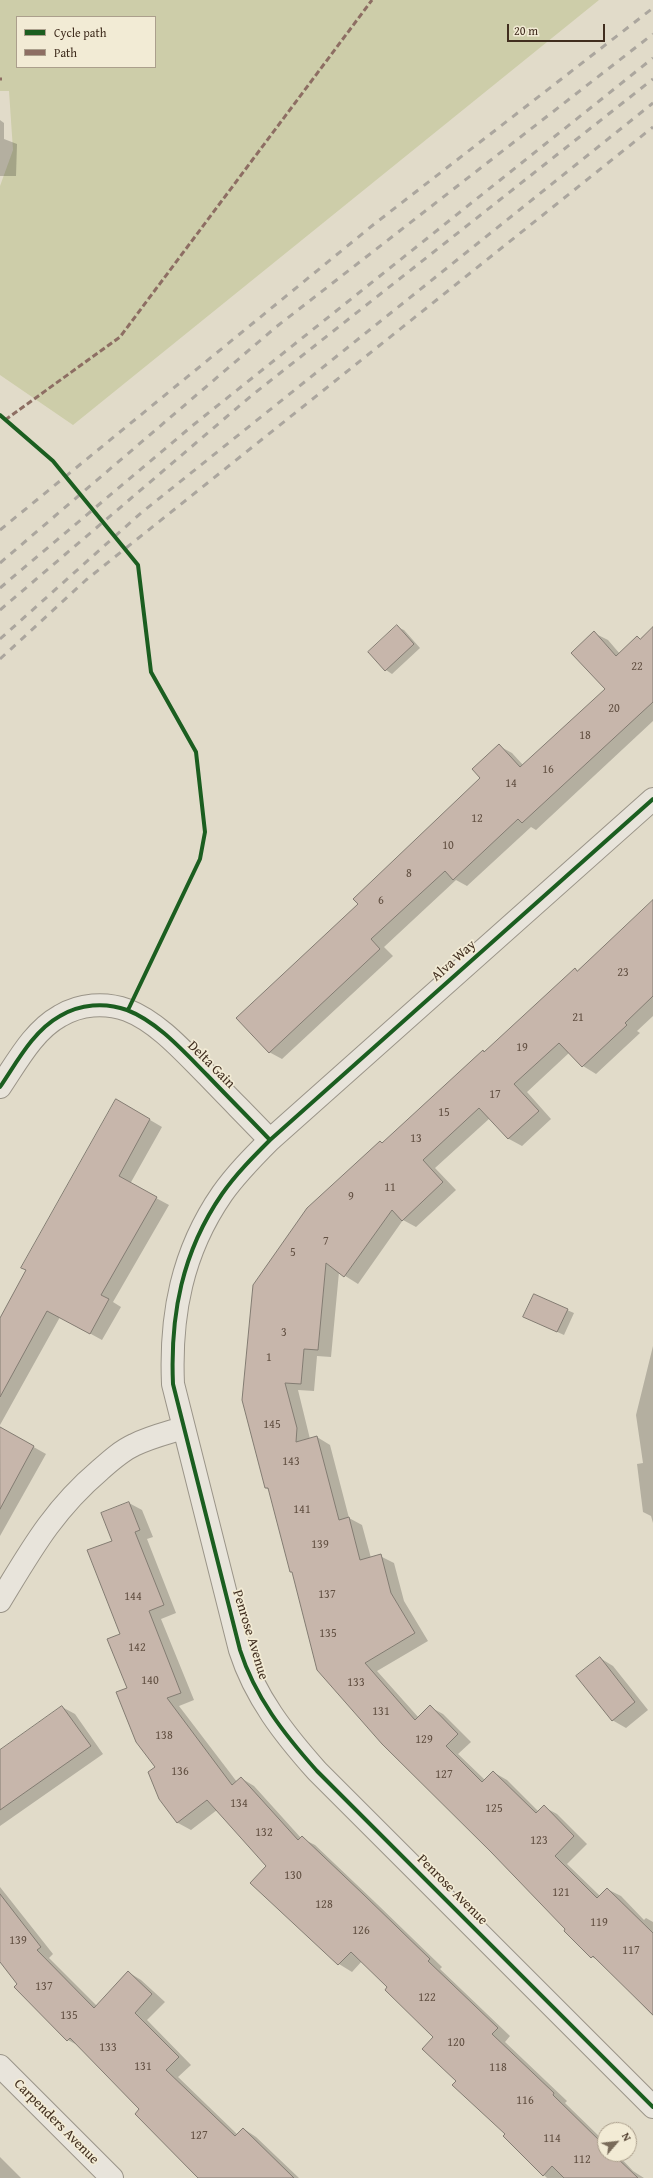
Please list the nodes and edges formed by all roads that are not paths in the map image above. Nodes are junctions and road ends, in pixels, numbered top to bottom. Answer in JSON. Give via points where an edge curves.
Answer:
{"nodes":[{"id":1,"x":653,"y":799,"type":"edge"},
{"id":2,"x":0,"y":1087,"type":"edge"},
{"id":3,"x":270,"y":1140,"type":"junction"},
{"id":4,"x":183,"y":1428,"type":"junction"},
{"id":5,"x":0,"y":1601,"type":"edge"},
{"id":6,"x":0,"y":2066,"type":"edge"},
{"id":7,"x":653,"y":2107,"type":"edge"},
{"id":8,"x":112,"y":2178,"type":"edge"}],
"edges":[{"from":1,"to":3,"type":"street","name":"Alva Way"},
{"from":2,"to":3,"type":"street","name":"Delta Gain","via":[[30,1044],[50,1023],[73,1009],[88,1005],[108,1005],[128,1010],[156,1027]]},
{"from":3,"to":4,"type":"street","name":"Penrose Avenue","via":[[245,1165],[222,1194],[192,1249],[174,1318],[172,1352],[173,1384]]},
{"from":4,"to":5,"type":"street","via":[[133,1446],[94,1476],[62,1506],[39,1536]]},
{"from":4,"to":7,"type":"street","name":"Penrose Avenue","via":[[247,1673],[272,1717],[317,1771]]},
{"from":6,"to":8,"type":"street","name":"Carpenders Avenue"}]}
